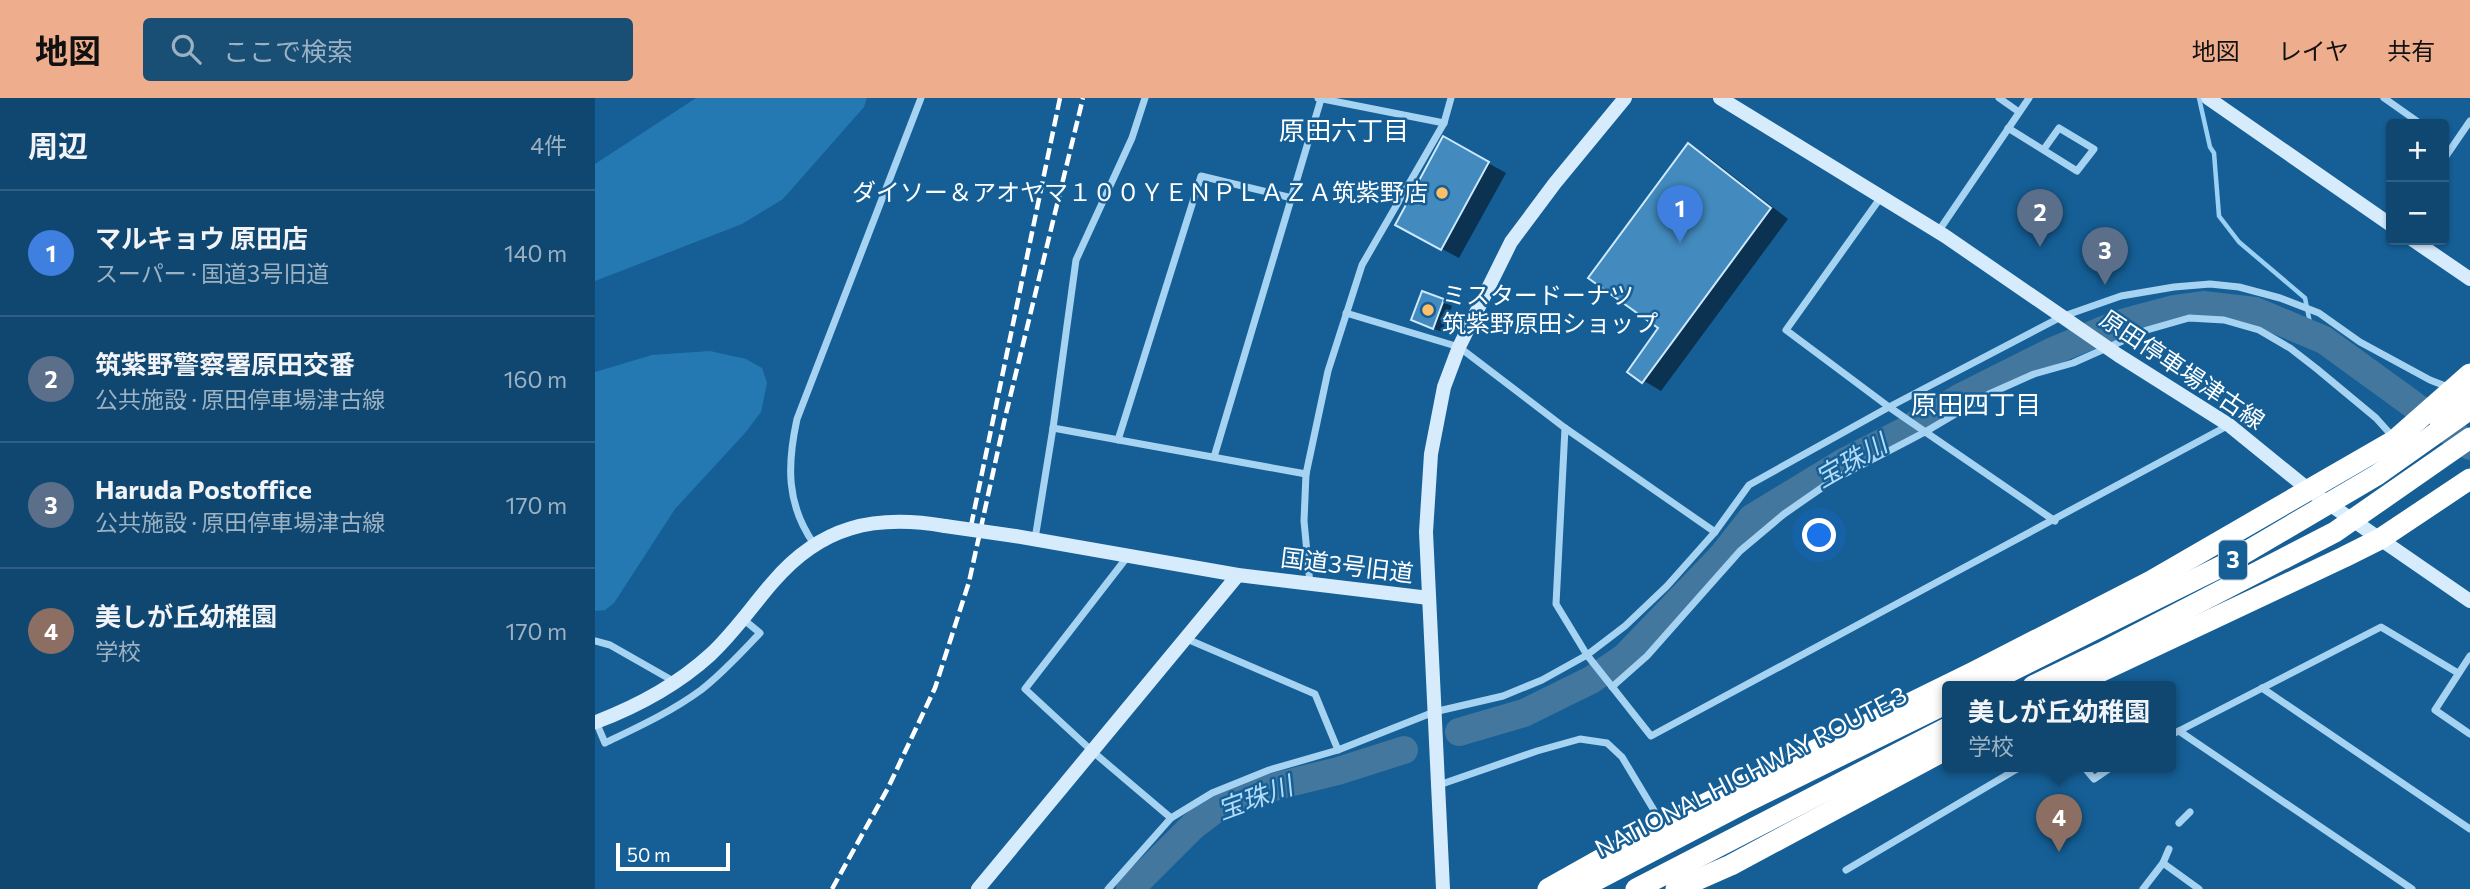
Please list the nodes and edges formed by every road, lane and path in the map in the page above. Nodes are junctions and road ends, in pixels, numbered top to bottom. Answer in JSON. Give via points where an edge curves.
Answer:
{"nodes":[{"id":1,"x":921,"y":98,"type":"edge"},
{"id":2,"x":1145,"y":98,"type":"edge"},
{"id":3,"x":1319,"y":98,"type":"edge"},
{"id":4,"x":1451,"y":98,"type":"edge"},
{"id":5,"x":1625,"y":98,"type":"edge"},
{"id":6,"x":1720,"y":98,"type":"edge"},
{"id":7,"x":1999,"y":98,"type":"edge"},
{"id":8,"x":2029,"y":98,"type":"edge"},
{"id":9,"x":2384,"y":98,"type":"edge"},
{"id":10,"x":2212,"y":100,"type":"edge"},
{"id":11,"x":2019,"y":112,"type":"junction"},
{"id":12,"x":2414,"y":119,"type":"edge"},
{"id":13,"x":2470,"y":121,"type":"edge"},
{"id":14,"x":1444,"y":123,"type":"junction"},
{"id":15,"x":2008,"y":128,"type":"junction"},
{"id":16,"x":2449,"y":145,"type":"edge"},
{"id":17,"x":2452,"y":147,"type":"junction"},
{"id":18,"x":2044,"y":149,"type":"junction"},
{"id":19,"x":2449,"y":152,"type":"edge"},
{"id":20,"x":1881,"y":196,"type":"junction"},
{"id":21,"x":1291,"y":198,"type":"junction"},
{"id":22,"x":2386,"y":222,"type":"edge"},
{"id":23,"x":1938,"y":232,"type":"junction"},
{"id":24,"x":2420,"y":245,"type":"edge"},
{"id":25,"x":2470,"y":279,"type":"edge"},
{"id":26,"x":1346,"y":313,"type":"junction"},
{"id":27,"x":2061,"y":317,"type":"junction"},
{"id":28,"x":1459,"y":347,"type":"junction"},
{"id":29,"x":2107,"y":348,"type":"junction"},
{"id":30,"x":2470,"y":374,"type":"edge"},
{"id":31,"x":2456,"y":393,"type":"edge"},
{"id":32,"x":1889,"y":407,"type":"junction"},
{"id":33,"x":2470,"y":409,"type":"edge"},
{"id":34,"x":2229,"y":425,"type":"junction"},
{"id":35,"x":1053,"y":428,"type":"junction"},
{"id":36,"x":1565,"y":428,"type":"junction"},
{"id":37,"x":1925,"y":432,"type":"junction"},
{"id":38,"x":2404,"y":433,"type":"junction"},
{"id":39,"x":2470,"y":438,"type":"edge"},
{"id":40,"x":1118,"y":440,"type":"junction"},
{"id":41,"x":1214,"y":457,"type":"junction"},
{"id":42,"x":1306,"y":474,"type":"junction"},
{"id":43,"x":2377,"y":475,"type":"junction"},
{"id":44,"x":2470,"y":479,"type":"edge"},
{"id":45,"x":2309,"y":490,"type":"junction"},
{"id":46,"x":2055,"y":521,"type":"junction"},
{"id":47,"x":1715,"y":532,"type":"junction"},
{"id":48,"x":2380,"y":538,"type":"junction"},
{"id":49,"x":1035,"y":539,"type":"junction"},
{"id":50,"x":814,"y":544,"type":"junction"},
{"id":51,"x":1128,"y":555,"type":"junction"},
{"id":52,"x":1238,"y":575,"type":"junction"},
{"id":53,"x":1310,"y":584,"type":"junction"},
{"id":54,"x":1429,"y":598,"type":"junction"},
{"id":55,"x":2470,"y":601,"type":"edge"},
{"id":56,"x":743,"y":619,"type":"junction"},
{"id":57,"x":1188,"y":639,"type":"junction"},
{"id":58,"x":595,"y":641,"type":"edge"},
{"id":59,"x":1587,"y":655,"type":"junction"},
{"id":60,"x":2470,"y":656,"type":"edge"},
{"id":61,"x":2458,"y":673,"type":"junction"},
{"id":62,"x":1977,"y":679,"type":"edge"},
{"id":63,"x":2043,"y":681,"type":"edge"},
{"id":64,"x":2080,"y":681,"type":"edge"},
{"id":65,"x":675,"y":683,"type":"junction"},
{"id":66,"x":1612,"y":687,"type":"junction"},
{"id":67,"x":2262,"y":688,"type":"junction"},
{"id":68,"x":1942,"y":695,"type":"edge"},
{"id":69,"x":1942,"y":704,"type":"edge"},
{"id":70,"x":1434,"y":712,"type":"junction"},
{"id":71,"x":595,"y":722,"type":"edge"},
{"id":72,"x":1942,"y":731,"type":"edge"},
{"id":73,"x":2179,"y":731,"type":"junction"},
{"id":74,"x":2176,"y":732,"type":"edge"},
{"id":75,"x":2470,"y":734,"type":"edge"},
{"id":76,"x":1338,"y":750,"type":"junction"},
{"id":77,"x":1092,"y":751,"type":"junction"},
{"id":78,"x":1942,"y":753,"type":"edge"},
{"id":79,"x":2012,"y":772,"type":"edge"},
{"id":80,"x":2088,"y":772,"type":"edge"},
{"id":81,"x":2104,"y":772,"type":"edge"},
{"id":82,"x":1438,"y":785,"type":"junction"},
{"id":83,"x":2190,"y":812,"type":"dead end"},
{"id":84,"x":1171,"y":818,"type":"junction"},
{"id":85,"x":2179,"y":823,"type":"dead end"},
{"id":86,"x":1662,"y":825,"type":"junction"},
{"id":87,"x":2470,"y":829,"type":"edge"},
{"id":88,"x":2169,"y":849,"type":"dead end"},
{"id":89,"x":2163,"y":863,"type":"junction"},
{"id":90,"x":1846,"y":870,"type":"dead end"},
{"id":91,"x":978,"y":889,"type":"edge"},
{"id":92,"x":1108,"y":889,"type":"edge"},
{"id":93,"x":1443,"y":889,"type":"edge"},
{"id":94,"x":1548,"y":889,"type":"edge"},
{"id":95,"x":1579,"y":889,"type":"edge"},
{"id":96,"x":1636,"y":889,"type":"edge"},
{"id":97,"x":1676,"y":889,"type":"edge"},
{"id":98,"x":2143,"y":889,"type":"edge"},
{"id":99,"x":2199,"y":889,"type":"edge"},
{"id":100,"x":2412,"y":889,"type":"edge"}],
"edges":[{"from":1,"to":50,"type":"street","via":[[797,419],[790,454],[791,482],[795,508]]},
{"from":2,"to":35,"type":"street","via":[[1132,138],[1076,260]]},
{"from":3,"to":14,"type":"street"},
{"from":3,"to":21,"type":"street"},
{"from":4,"to":14,"type":"street"},
{"from":5,"to":28,"type":"street","name":"国道3号旧道","via":[[1511,242]]},
{"from":6,"to":20,"type":"street","name":"原田停車場津古線"},
{"from":7,"to":11,"type":"street"},
{"from":8,"to":11,"type":"street"},
{"from":9,"to":12,"type":"street"},
{"from":10,"to":22,"type":"street"},
{"from":11,"to":15,"type":"street"},
{"from":13,"to":17,"type":"street"},
{"from":14,"to":26,"type":"street","via":[[1362,265]]},
{"from":15,"to":18,"type":"street"},
{"from":15,"to":23,"type":"street"},
{"from":16,"to":17,"type":"street"},
{"from":17,"to":19,"type":"street"},
{"from":18,"to":18,"type":"street","via":[[2059,128],[2094,149],[2077,171]]},
{"from":20,"to":23,"type":"street","name":"原田停車場津古線"},
{"from":20,"to":32,"type":"street","via":[[1786,330]]},
{"from":21,"to":40,"type":"street","via":[[1201,176]]},
{"from":21,"to":41,"type":"street"},
{"from":23,"to":27,"type":"street","name":"原田停車場津古線"},
{"from":24,"to":25,"type":"street"},
{"from":26,"to":28,"type":"street"},
{"from":26,"to":42,"type":"street"},
{"from":27,"to":29,"type":"street","name":"原田停車場津古線"},
{"from":27,"to":31,"type":"street","via":[[2121,296],[2174,287],[2239,287],[2319,313],[2360,342]]},
{"from":27,"to":32,"type":"street"},
{"from":28,"to":36,"type":"street"},
{"from":28,"to":54,"type":"street","name":"国道3号旧道","via":[[1444,387],[1431,454],[1426,532]]},
{"from":29,"to":34,"type":"street","name":"原田停車場津古線"},
{"from":29,"to":37,"type":"street","via":[[1989,394]]},
{"from":29,"to":38,"type":"street","via":[[2189,318],[2224,320],[2259,330],[2318,369],[2376,418]]},
{"from":30,"to":31,"type":"highway"},
{"from":31,"to":38,"type":"highway"},
{"from":31,"to":43,"type":"highway","bridge":true},
{"from":32,"to":37,"type":"street"},
{"from":32,"to":47,"type":"street","via":[[1749,485]]},
{"from":33,"to":43,"type":"highway","number":"3","bridge":true},
{"from":34,"to":45,"type":"street","name":"原田停車場津古線"},
{"from":34,"to":46,"type":"street"},
{"from":35,"to":40,"type":"street"},
{"from":35,"to":49,"type":"street"},
{"from":36,"to":47,"type":"street"},
{"from":36,"to":59,"type":"street","via":[[1556,604]]},
{"from":37,"to":46,"type":"street"},
{"from":37,"to":66,"type":"street","via":[[1833,480],[1784,514],[1740,551],[1647,656]]},
{"from":38,"to":45,"type":"highway"},
{"from":39,"to":63,"type":"highway","number":"3","bridge":true,"via":[[2335,532]]},
{"from":40,"to":41,"type":"street"},
{"from":41,"to":42,"type":"street"},
{"from":42,"to":53,"type":"street","via":[[1304,521]]},
{"from":43,"to":62,"type":"highway","number":"3","bridge":true,"via":[[2224,565]]},
{"from":44,"to":48,"type":"highway"},
{"from":45,"to":48,"type":"street","name":"原田停車場津古線"},
{"from":45,"to":62,"type":"highway","via":[[2151,582],[2000,658]]},
{"from":46,"to":66,"type":"street","via":[[1651,736]]},
{"from":47,"to":59,"type":"street","via":[[1667,586]]},
{"from":48,"to":55,"type":"street","name":"原田停車場津古線"},
{"from":48,"to":64,"type":"highway"},
{"from":49,"to":50,"type":"street","name":"国道3号旧道","bridge":true,"via":[[887,521]]},
{"from":49,"to":51,"type":"street","name":"国道3号旧道"},
{"from":50,"to":56,"type":"street","name":"国道3号旧道","via":[[793,560]]},
{"from":51,"to":52,"type":"street","name":"国道3号旧道"},
{"from":51,"to":77,"type":"street","via":[[1025,689]]},
{"from":52,"to":53,"type":"street","name":"国道3号旧道"},
{"from":52,"to":57,"type":"street"},
{"from":53,"to":54,"type":"street","name":"国道3号旧道"},
{"from":54,"to":70,"type":"street"},
{"from":56,"to":65,"type":"street","name":"国道3号旧道"},
{"from":56,"to":71,"type":"street","via":[[760,633],[700,690],[605,743]]},
{"from":57,"to":76,"type":"street","via":[[1315,694]]},
{"from":57,"to":77,"type":"street"},
{"from":58,"to":65,"type":"street"},
{"from":59,"to":66,"type":"street"},
{"from":59,"to":70,"type":"street","via":[[1503,696]]},
{"from":60,"to":61,"type":"street"},
{"from":61,"to":67,"type":"street","via":[[2381,627]]},
{"from":61,"to":75,"type":"street","via":[[2435,710]]},
{"from":65,"to":71,"type":"street","name":"国道3号旧道"},
{"from":67,"to":73,"type":"street"},
{"from":67,"to":87,"type":"street"},
{"from":68,"to":86,"type":"highway"},
{"from":69,"to":95,"type":"highway","name":"NATIONAL HIGHWAY ROUTE 3"},
{"from":70,"to":76,"type":"street"},
{"from":70,"to":82,"type":"street"},
{"from":72,"to":96,"type":"highway","name":"NATIONAL HIGHWAY ROUTE 3"},
{"from":73,"to":74,"type":"street"},
{"from":73,"to":100,"type":"street"},
{"from":76,"to":84,"type":"street","via":[[1212,793]]},
{"from":77,"to":84,"type":"street"},
{"from":77,"to":91,"type":"street"},
{"from":78,"to":97,"type":"highway","via":[[1731,865]]},
{"from":79,"to":90,"type":"street"},
{"from":80,"to":81,"type":"street","via":[[2094,779]]},
{"from":82,"to":86,"type":"street","via":[[1580,739],[1607,744],[1622,757]]},
{"from":82,"to":93,"type":"street"},
{"from":83,"to":85,"type":"street"},
{"from":84,"to":92,"type":"street"},
{"from":86,"to":94,"type":"highway"},
{"from":88,"to":89,"type":"street"},
{"from":89,"to":98,"type":"street"},
{"from":89,"to":99,"type":"street"}]}
